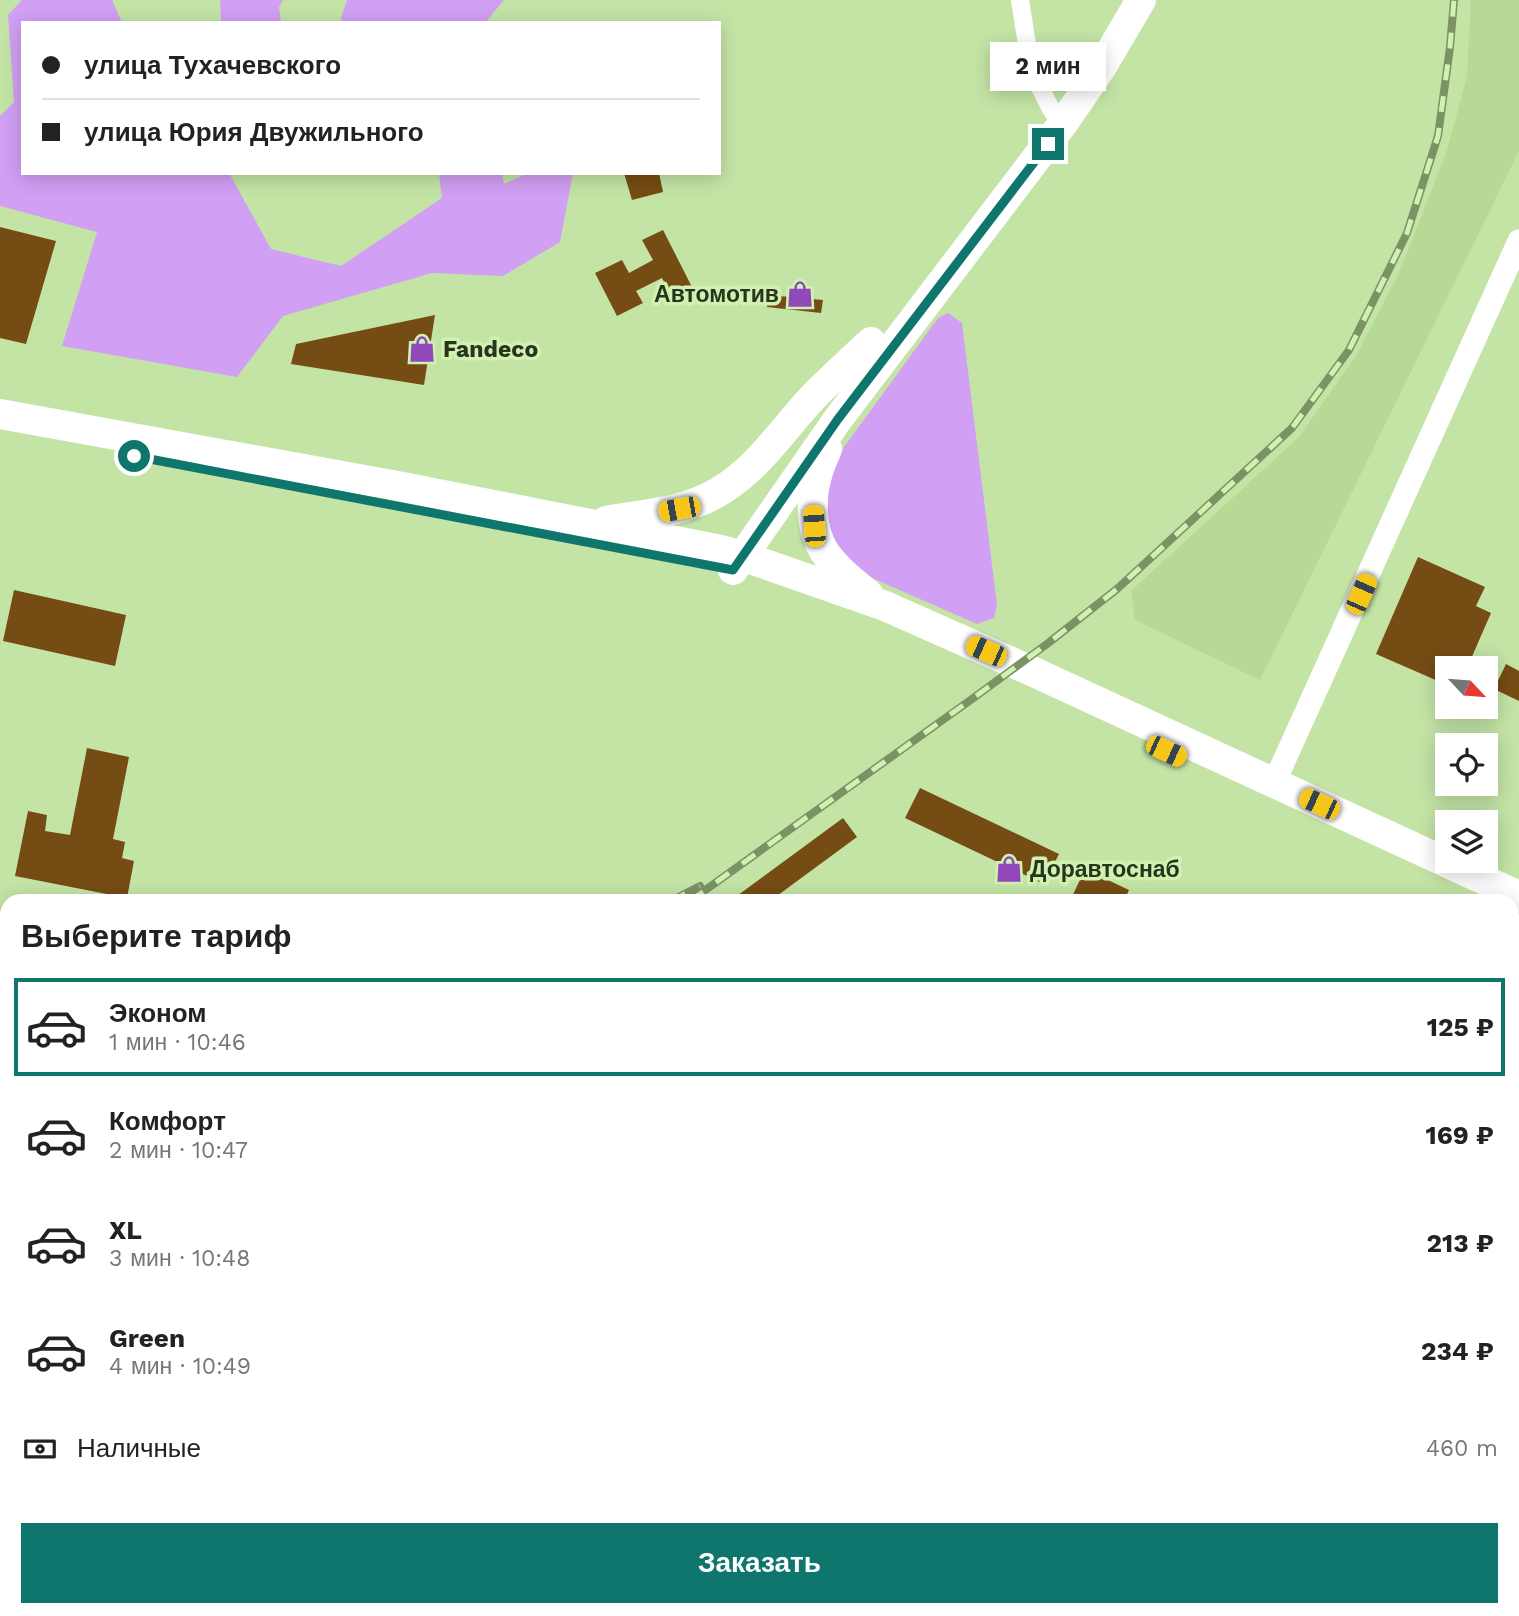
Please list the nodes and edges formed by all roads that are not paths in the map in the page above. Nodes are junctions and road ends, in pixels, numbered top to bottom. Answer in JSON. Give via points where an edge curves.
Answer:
{"nodes":[{"id":1,"x":1020,"y":0,"type":"edge"},
{"id":2,"x":1121,"y":0,"type":"edge"},
{"id":3,"x":1141,"y":0,"type":"edge"},
{"id":4,"x":1058,"y":117,"type":"junction"},
{"id":5,"x":1519,"y":241,"type":"edge"},
{"id":6,"x":871,"y":342,"type":"junction"},
{"id":7,"x":0,"y":414,"type":"edge"},
{"id":8,"x":838,"y":419,"type":"junction"},
{"id":9,"x":0,"y":430,"type":"edge"},
{"id":10,"x":587,"y":524,"type":"junction"},
{"id":11,"x":727,"y":560,"type":"junction"},
{"id":12,"x":885,"y":606,"type":"junction"},
{"id":13,"x":1275,"y":783,"type":"junction"},
{"id":14,"x":1471,"y":894,"type":"edge"},
{"id":15,"x":1513,"y":894,"type":"edge"}],
"edges":[{"from":1,"to":4,"type":"street","via":[[1031,70]]},
{"from":2,"to":4,"type":"main road"},
{"from":3,"to":4,"type":"main road","via":[[1101,68]]},
{"from":4,"to":6,"type":"main road"},
{"from":4,"to":8,"type":"main road"},
{"from":5,"to":13,"type":"street"},
{"from":6,"to":10,"type":"main road","via":[[732,485],[679,509]]},
{"from":6,"to":11,"type":"main road"},
{"from":7,"to":10,"type":"main road"},
{"from":8,"to":11,"type":"main road"},
{"from":8,"to":12,"type":"main road","via":[[816,478],[814,526],[824,551],[850,580]]},
{"from":9,"to":11,"type":"main road"},
{"from":10,"to":11,"type":"main road"},
{"from":11,"to":12,"type":"main road"},
{"from":11,"to":14,"type":"main road","via":[[1022,683]]},
{"from":12,"to":13,"type":"main road"},
{"from":13,"to":15,"type":"main road"}]}
